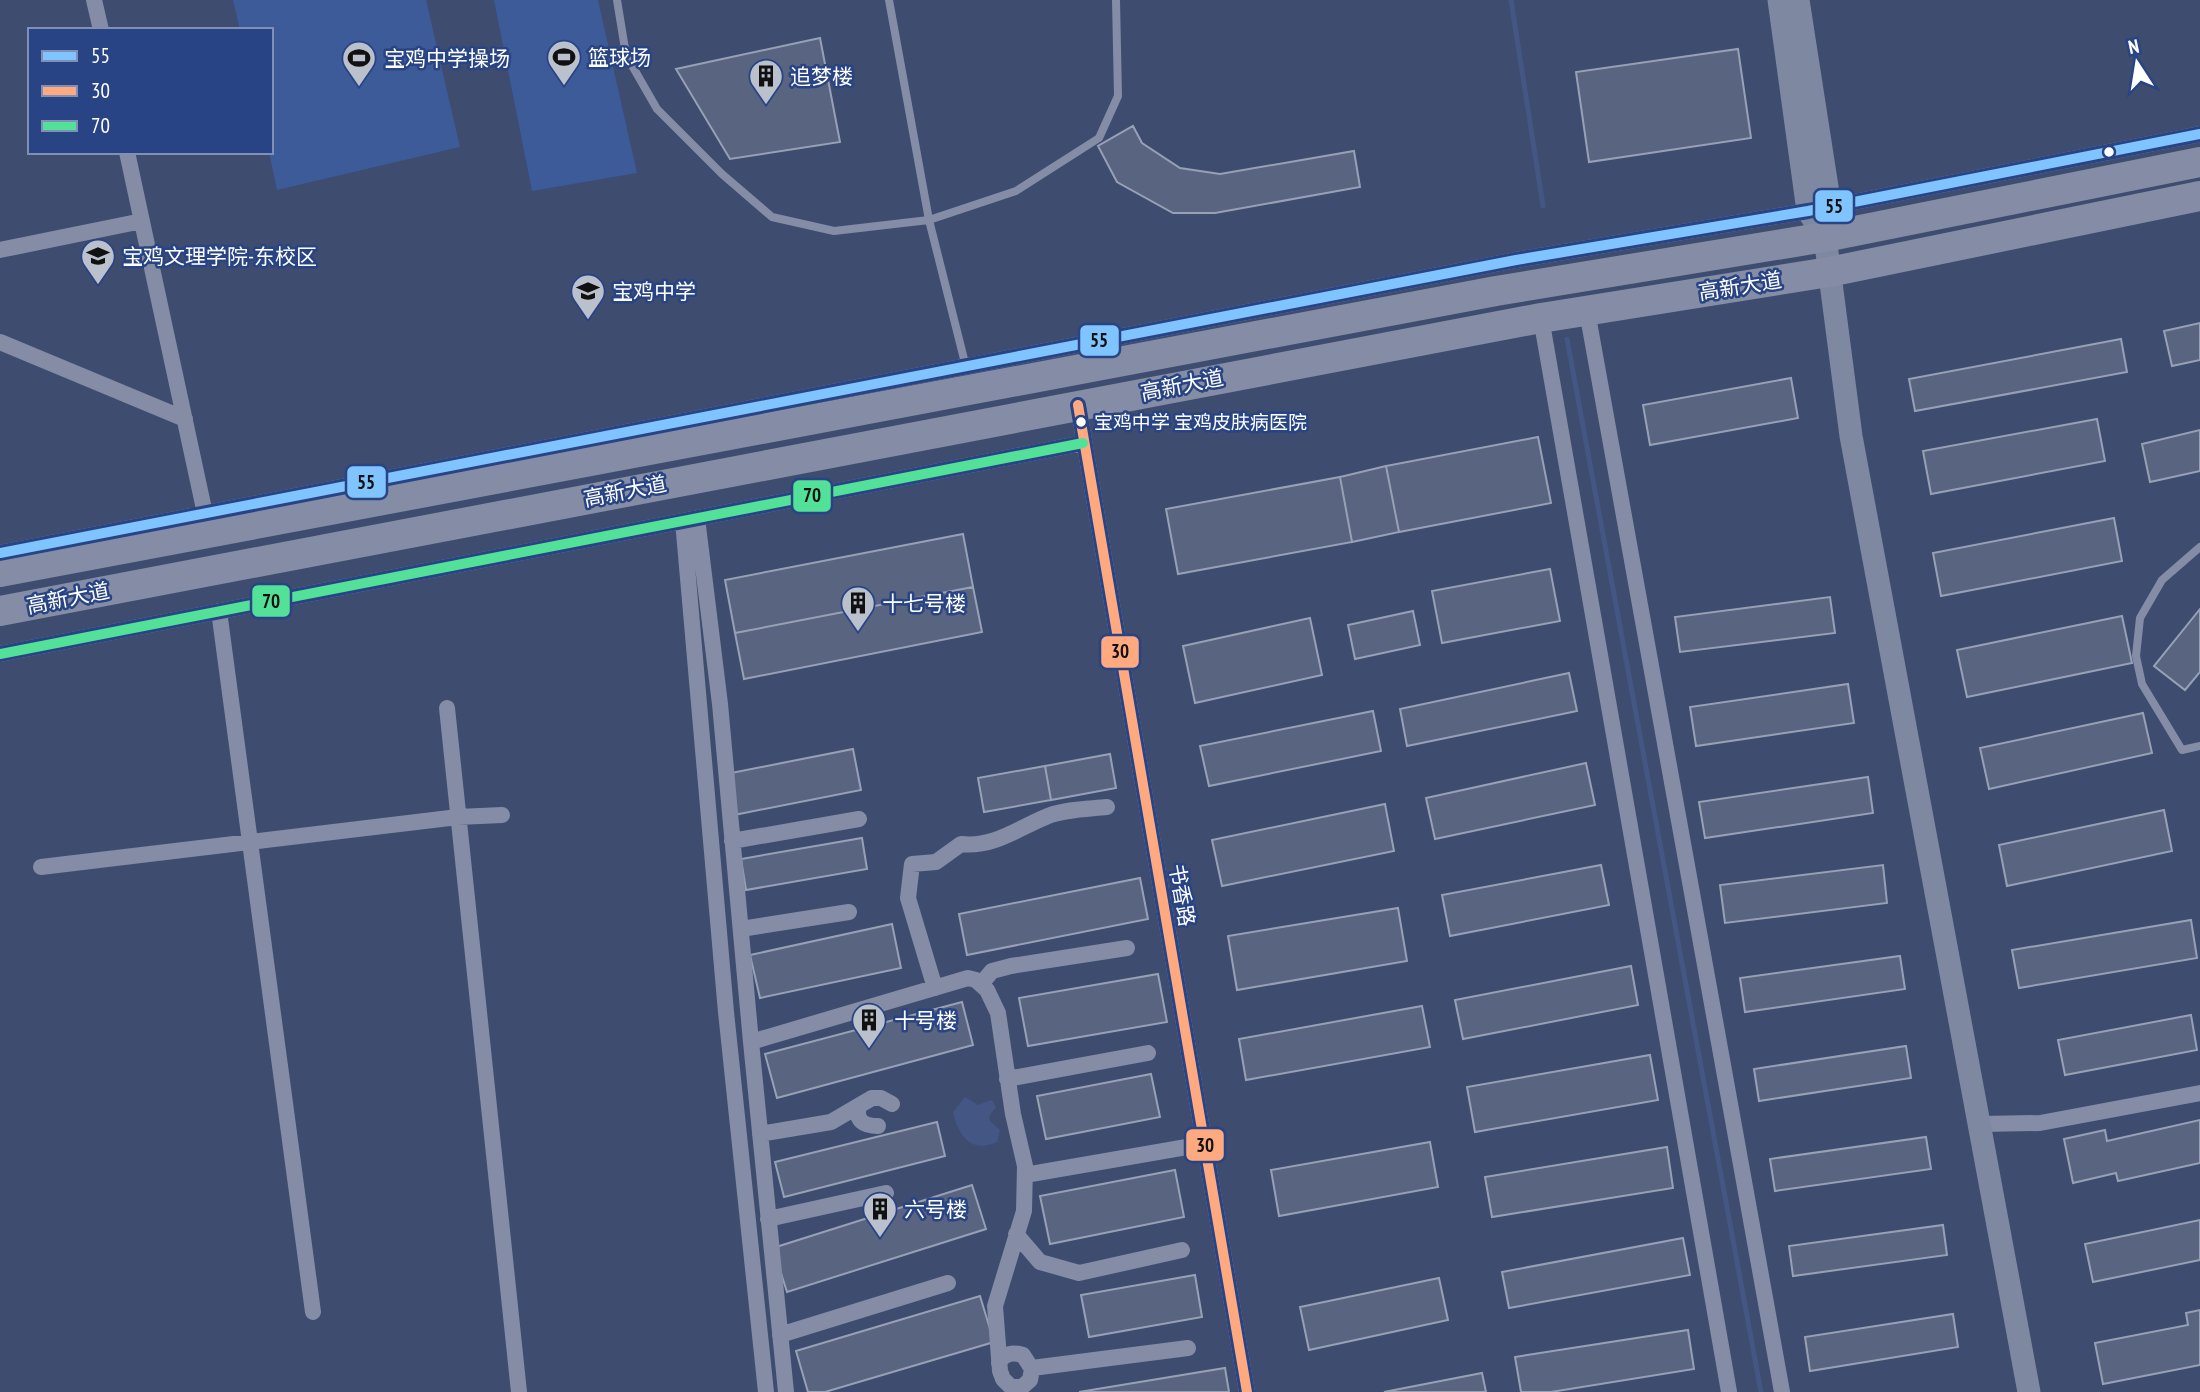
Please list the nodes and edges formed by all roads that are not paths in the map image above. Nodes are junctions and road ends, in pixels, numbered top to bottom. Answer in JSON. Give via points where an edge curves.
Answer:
{"nodes":[{"id":1,"x":94,"y":0,"type":"edge"},
{"id":2,"x":617,"y":0,"type":"edge"},
{"id":3,"x":889,"y":0,"type":"edge"},
{"id":4,"x":1116,"y":0,"type":"edge"},
{"id":5,"x":1779,"y":0,"type":"edge"},
{"id":6,"x":1798,"y":0,"type":"edge"},
{"id":7,"x":100,"y":28,"type":"edge"},
{"id":8,"x":2200,"y":134,"type":"edge"},
{"id":9,"x":127,"y":154,"type":"edge"},
{"id":10,"x":2200,"y":162,"type":"edge"},
{"id":11,"x":2200,"y":196,"type":"edge"},
{"id":12,"x":1819,"y":209,"type":"junction"},
{"id":13,"x":929,"y":220,"type":"junction"},
{"id":14,"x":142,"y":221,"type":"junction"},
{"id":15,"x":1825,"y":237,"type":"junction"},
{"id":16,"x":0,"y":250,"type":"edge"},
{"id":17,"x":1829,"y":272,"type":"junction"},
{"id":18,"x":1587,"y":311,"type":"junction"},
{"id":19,"x":1541,"y":318,"type":"junction"},
{"id":20,"x":0,"y":342,"type":"edge"},
{"id":21,"x":970,"y":379,"type":"junction"},
{"id":22,"x":1077,"y":405,"type":"junction"},
{"id":23,"x":185,"y":419,"type":"junction"},
{"id":24,"x":1083,"y":443,"type":"junction"},
{"id":25,"x":690,"y":520,"type":"junction"},
{"id":26,"x":207,"y":523,"type":"junction"},
{"id":27,"x":2200,"y":547,"type":"edge"},
{"id":28,"x":0,"y":553,"type":"edge"},
{"id":29,"x":0,"y":572,"type":"edge"},
{"id":30,"x":0,"y":611,"type":"edge"},
{"id":31,"x":219,"y":611,"type":"junction"},
{"id":32,"x":0,"y":654,"type":"edge"},
{"id":33,"x":447,"y":708,"type":"dead end"},
{"id":34,"x":2200,"y":746,"type":"edge"},
{"id":35,"x":1107,"y":807,"type":"dead end"},
{"id":36,"x":502,"y":815,"type":"dead end"},
{"id":37,"x":458,"y":817,"type":"junction"},
{"id":38,"x":859,"y":819,"type":"dead end"},
{"id":39,"x":732,"y":841,"type":"junction"},
{"id":40,"x":250,"y":842,"type":"junction"},
{"id":41,"x":41,"y":867,"type":"dead end"},
{"id":42,"x":849,"y":912,"type":"dead end"},
{"id":43,"x":741,"y":929,"type":"junction"},
{"id":44,"x":1127,"y":948,"type":"dead end"},
{"id":45,"x":981,"y":984,"type":"junction"},
{"id":46,"x":935,"y":988,"type":"junction"},
{"id":47,"x":751,"y":1042,"type":"junction"},
{"id":48,"x":1148,"y":1053,"type":"dead end"},
{"id":49,"x":1007,"y":1079,"type":"junction"},
{"id":50,"x":2200,"y":1093,"type":"edge"},
{"id":51,"x":892,"y":1104,"type":"dead end"},
{"id":52,"x":859,"y":1106,"type":"junction"},
{"id":53,"x":1980,"y":1124,"type":"junction"},
{"id":54,"x":878,"y":1126,"type":"dead end"},
{"id":55,"x":760,"y":1134,"type":"junction"},
{"id":56,"x":1204,"y":1144,"type":"junction"},
{"id":57,"x":1025,"y":1175,"type":"junction"},
{"id":58,"x":886,"y":1193,"type":"dead end"},
{"id":59,"x":768,"y":1219,"type":"junction"},
{"id":60,"x":1016,"y":1234,"type":"junction"},
{"id":61,"x":1182,"y":1250,"type":"dead end"},
{"id":62,"x":948,"y":1283,"type":"dead end"},
{"id":63,"x":313,"y":1312,"type":"dead end"},
{"id":64,"x":780,"y":1335,"type":"junction"},
{"id":65,"x":1188,"y":1348,"type":"dead end"},
{"id":66,"x":999,"y":1363,"type":"junction"},
{"id":67,"x":1032,"y":1368,"type":"junction"},
{"id":68,"x":1017,"y":1390,"type":"edge"},
{"id":69,"x":519,"y":1392,"type":"edge"},
{"id":70,"x":766,"y":1392,"type":"edge"},
{"id":71,"x":786,"y":1392,"type":"edge"},
{"id":72,"x":1247,"y":1392,"type":"edge"},
{"id":73,"x":1729,"y":1392,"type":"edge"},
{"id":74,"x":1782,"y":1392,"type":"edge"},
{"id":75,"x":2029,"y":1392,"type":"edge"}],
"edges":[{"from":1,"to":7,"type":"street"},
{"from":2,"to":13,"type":"lane","via":[[626,55],[657,109],[772,217],[834,231]]},
{"from":3,"to":13,"type":"lane"},
{"from":4,"to":13,"type":"lane","via":[[1118,96],[1099,138],[1016,191]]},
{"from":5,"to":12,"type":"main road"},
{"from":6,"to":12,"type":"main road"},
{"from":8,"to":12,"type":"street"},
{"from":9,"to":14,"type":"street"},
{"from":10,"to":15,"type":"highway","name":"高新大道"},
{"from":11,"to":17,"type":"highway","name":"高新大道"},
{"from":12,"to":15,"type":"main road"},
{"from":12,"to":21,"type":"street","via":[[1516,260]]},
{"from":13,"to":21,"type":"lane"},
{"from":14,"to":16,"type":"street"},
{"from":14,"to":23,"type":"street"},
{"from":15,"to":17,"type":"main road"},
{"from":15,"to":21,"type":"highway","name":"高新大道"},
{"from":17,"to":18,"type":"highway","name":"高新大道"},
{"from":17,"to":53,"type":"main road","via":[[1850,436]]},
{"from":18,"to":19,"type":"highway","name":"高新大道"},
{"from":18,"to":74,"type":"street"},
{"from":19,"to":22,"type":"highway","name":"高新大道"},
{"from":19,"to":73,"type":"street"},
{"from":20,"to":23,"type":"street"},
{"from":21,"to":26,"type":"highway","name":"高新大道"},
{"from":22,"to":24,"type":"street","name":"书香路"},
{"from":22,"to":30,"type":"highway","name":"高新大道"},
{"from":23,"to":26,"type":"street"},
{"from":24,"to":25,"type":"street"},
{"from":24,"to":56,"type":"street","name":"书香路"},
{"from":25,"to":31,"type":"street"},
{"from":25,"to":39,"type":"street","via":[[720,704]]},
{"from":25,"to":70,"type":"street","via":[[726,1012]]},
{"from":26,"to":28,"type":"street"},
{"from":26,"to":29,"type":"highway","name":"高新大道"},
{"from":27,"to":34,"type":"lane","via":[[2162,580],[2140,618],[2136,656],[2142,684],[2182,750]]},
{"from":31,"to":32,"type":"street"},
{"from":31,"to":40,"type":"street"},
{"from":33,"to":37,"type":"street"},
{"from":35,"to":46,"type":"street","via":[[1050,815],[999,840],[976,846],[961,844],[936,862],[912,864],[908,898]]},
{"from":36,"to":37,"type":"street"},
{"from":37,"to":40,"type":"street"},
{"from":37,"to":69,"type":"street"},
{"from":38,"to":39,"type":"street"},
{"from":39,"to":43,"type":"street"},
{"from":40,"to":41,"type":"street"},
{"from":40,"to":63,"type":"street"},
{"from":42,"to":43,"type":"street"},
{"from":43,"to":47,"type":"street"},
{"from":44,"to":45,"type":"street","via":[[1011,966],[992,971]]},
{"from":45,"to":46,"type":"street","via":[[968,978]]},
{"from":45,"to":49,"type":"street","via":[[998,1013]]},
{"from":46,"to":47,"type":"street"},
{"from":47,"to":55,"type":"street"},
{"from":48,"to":49,"type":"street"},
{"from":49,"to":57,"type":"street"},
{"from":50,"to":53,"type":"street","via":[[2040,1123]]},
{"from":51,"to":52,"type":"street","via":[[872,1098]]},
{"from":52,"to":54,"type":"street","via":[[862,1123]]},
{"from":52,"to":55,"type":"street","via":[[831,1122]]},
{"from":53,"to":75,"type":"main road"},
{"from":55,"to":59,"type":"street"},
{"from":56,"to":57,"type":"street"},
{"from":56,"to":72,"type":"street","name":"书香路"},
{"from":57,"to":60,"type":"street","via":[[1024,1211]]},
{"from":58,"to":59,"type":"street"},
{"from":59,"to":64,"type":"street"},
{"from":60,"to":61,"type":"street","via":[[1040,1262],[1079,1273]]},
{"from":60,"to":66,"type":"street","via":[[995,1306]]},
{"from":62,"to":64,"type":"street"},
{"from":64,"to":71,"type":"street"},
{"from":65,"to":67,"type":"street"},
{"from":66,"to":67,"type":"street","via":[[1006,1355],[1018,1353]]},
{"from":66,"to":68,"type":"street","via":[[1003,1379]]},
{"from":67,"to":68,"type":"street","via":[[1030,1380]]}]}
